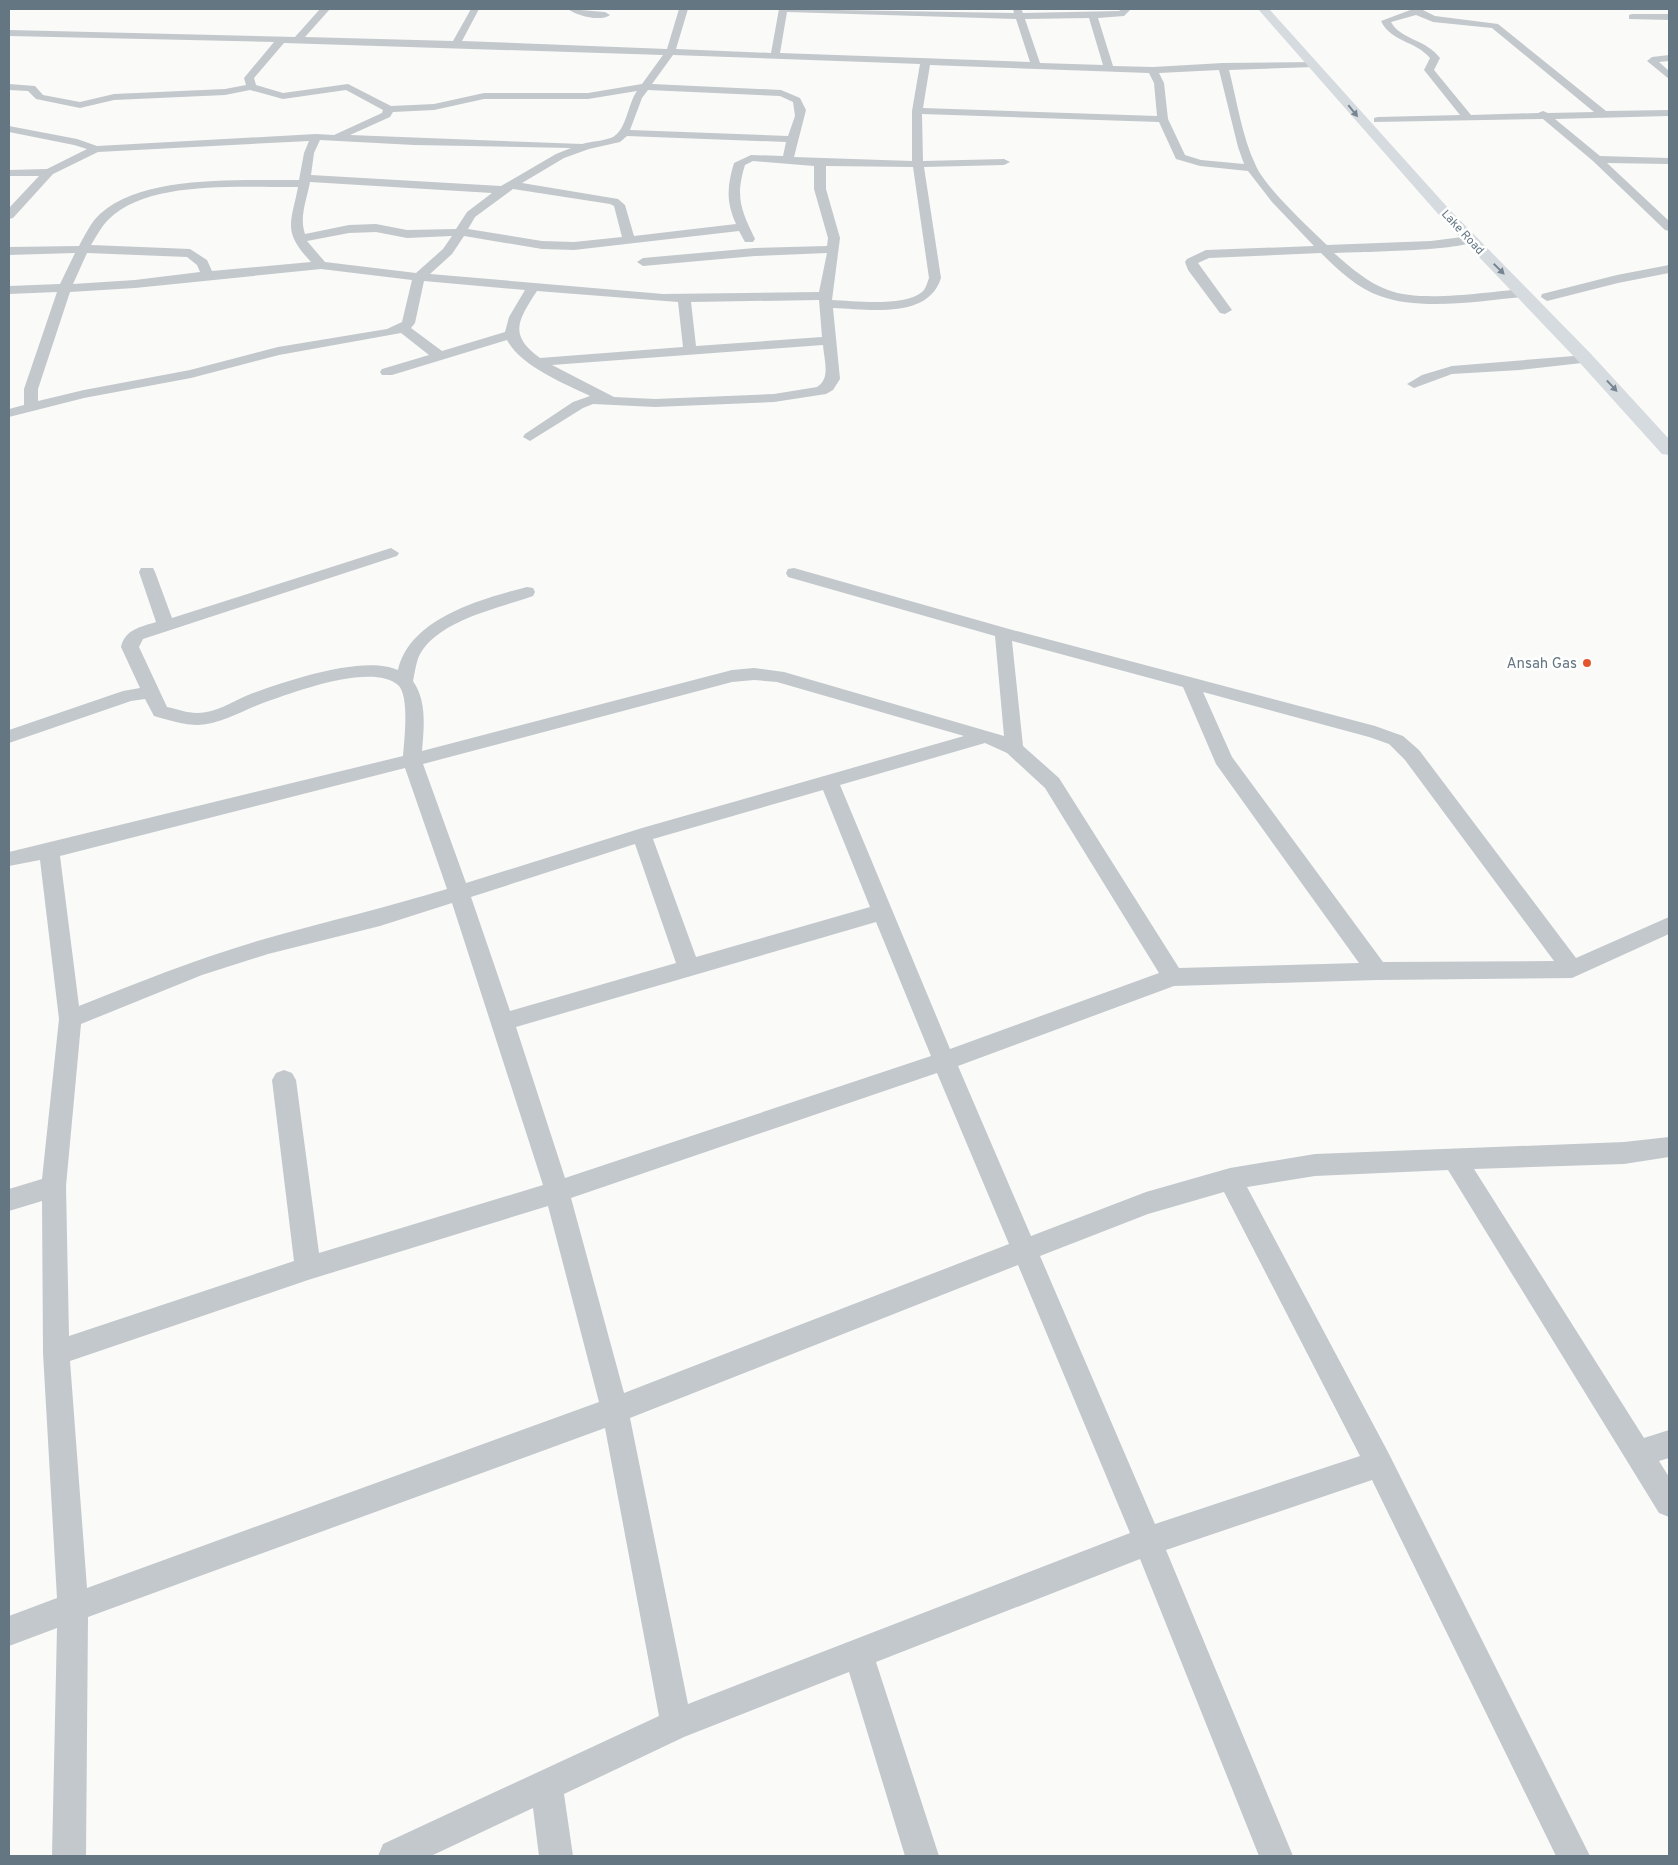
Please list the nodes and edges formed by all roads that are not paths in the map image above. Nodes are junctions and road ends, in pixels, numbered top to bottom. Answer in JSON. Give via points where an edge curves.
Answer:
{"nodes":[{"id":1,"x":325,"y":9,"type":"edge"},
{"id":2,"x":475,"y":9,"type":"edge"},
{"id":3,"x":573,"y":9,"type":"edge"},
{"id":4,"x":684,"y":9,"type":"edge"},
{"id":5,"x":783,"y":9,"type":"edge"},
{"id":6,"x":788,"y":9,"type":"edge"},
{"id":7,"x":1127,"y":9,"type":"edge"},
{"id":8,"x":1263,"y":9,"type":"edge"},
{"id":9,"x":1278,"y":9,"type":"edge"},
{"id":10,"x":1417,"y":11,"type":"edge"},
{"id":11,"x":1018,"y":12,"type":"edge"},
{"id":12,"x":605,"y":15,"type":"dead end"},
{"id":13,"x":1093,"y":15,"type":"junction"},
{"id":14,"x":1669,"y":17,"type":"edge"},
{"id":15,"x":1632,"y":18,"type":"dead end"},
{"id":16,"x":9,"y":33,"type":"edge"},
{"id":17,"x":280,"y":41,"type":"junction"},
{"id":18,"x":297,"y":41,"type":"junction"},
{"id":19,"x":456,"y":44,"type":"junction"},
{"id":20,"x":671,"y":51,"type":"junction"},
{"id":21,"x":775,"y":55,"type":"junction"},
{"id":22,"x":1669,"y":58,"type":"edge"},
{"id":23,"x":926,"y":60,"type":"junction"},
{"id":24,"x":1314,"y":64,"type":"junction"},
{"id":25,"x":1036,"y":65,"type":"junction"},
{"id":26,"x":1223,"y":66,"type":"junction"},
{"id":27,"x":1109,"y":68,"type":"junction"},
{"id":28,"x":1153,"y":70,"type":"junction"},
{"id":29,"x":1669,"y":76,"type":"edge"},
{"id":30,"x":9,"y":87,"type":"edge"},
{"id":31,"x":252,"y":87,"type":"junction"},
{"id":32,"x":644,"y":87,"type":"junction"},
{"id":33,"x":389,"y":109,"type":"junction"},
{"id":34,"x":917,"y":111,"type":"junction"},
{"id":35,"x":1669,"y":113,"type":"edge"},
{"id":36,"x":1543,"y":114,"type":"junction"},
{"id":37,"x":1603,"y":114,"type":"junction"},
{"id":38,"x":1467,"y":116,"type":"junction"},
{"id":39,"x":1163,"y":119,"type":"junction"},
{"id":40,"x":1378,"y":120,"type":"junction"},
{"id":41,"x":9,"y":129,"type":"edge"},
{"id":42,"x":624,"y":133,"type":"junction"},
{"id":43,"x":316,"y":137,"type":"junction"},
{"id":44,"x":336,"y":138,"type":"junction"},
{"id":45,"x":792,"y":139,"type":"junction"},
{"id":46,"x":586,"y":146,"type":"junction"},
{"id":47,"x":96,"y":149,"type":"junction"},
{"id":48,"x":790,"y":160,"type":"junction"},
{"id":49,"x":1597,"y":160,"type":"junction"},
{"id":50,"x":1669,"y":161,"type":"edge"},
{"id":51,"x":820,"y":162,"type":"junction"},
{"id":52,"x":1004,"y":162,"type":"dead end"},
{"id":53,"x":918,"y":164,"type":"junction"},
{"id":54,"x":1251,"y":168,"type":"junction"},
{"id":55,"x":49,"y":172,"type":"junction"},
{"id":56,"x":9,"y":173,"type":"edge"},
{"id":57,"x":305,"y":180,"type":"junction"},
{"id":58,"x":507,"y":187,"type":"junction"},
{"id":59,"x":9,"y":215,"type":"edge"},
{"id":60,"x":743,"y":227,"type":"junction"},
{"id":61,"x":1669,"y":227,"type":"edge"},
{"id":62,"x":462,"y":232,"type":"junction"},
{"id":63,"x":300,"y":239,"type":"junction"},
{"id":64,"x":1470,"y":240,"type":"junction"},
{"id":65,"x":629,"y":241,"type":"junction"},
{"id":66,"x":834,"y":248,"type":"junction"},
{"id":67,"x":82,"y":249,"type":"junction"},
{"id":68,"x":1325,"y":249,"type":"junction"},
{"id":69,"x":9,"y":251,"type":"edge"},
{"id":70,"x":755,"y":252,"type":"junction"},
{"id":71,"x":643,"y":262,"type":"dead end"},
{"id":72,"x":321,"y":265,"type":"junction"},
{"id":73,"x":1669,"y":269,"type":"edge"},
{"id":74,"x":1521,"y":270,"type":"dead end"},
{"id":75,"x":207,"y":275,"type":"junction"},
{"id":76,"x":419,"y":277,"type":"junction"},
{"id":77,"x":533,"y":287,"type":"junction"},
{"id":78,"x":65,"y":288,"type":"junction"},
{"id":79,"x":1528,"y":288,"type":"junction"},
{"id":80,"x":9,"y":290,"type":"edge"},
{"id":81,"x":684,"y":299,"type":"junction"},
{"id":82,"x":826,"y":300,"type":"junction"},
{"id":83,"x":1552,"y":302,"type":"joint"},
{"id":84,"x":1225,"y":310,"type":"dead end"},
{"id":85,"x":403,"y":328,"type":"junction"},
{"id":86,"x":511,"y":335,"type":"junction"},
{"id":87,"x":829,"y":342,"type":"junction"},
{"id":88,"x":690,"y":351,"type":"junction"},
{"id":89,"x":439,"y":356,"type":"junction"},
{"id":90,"x":1586,"y":358,"type":"junction"},
{"id":91,"x":537,"y":362,"type":"junction"},
{"id":92,"x":386,"y":372,"type":"dead end"},
{"id":93,"x":1414,"y":384,"type":"dead end"},
{"id":94,"x":610,"y":400,"type":"junction"},
{"id":95,"x":31,"y":406,"type":"junction"},
{"id":96,"x":9,"y":413,"type":"edge"},
{"id":97,"x":530,"y":438,"type":"dead end"},
{"id":98,"x":1669,"y":450,"type":"edge"},
{"id":99,"x":391,"y":553,"type":"dead end"},
{"id":100,"x":147,"y":572,"type":"dead end"},
{"id":101,"x":794,"y":573,"type":"dead end"},
{"id":102,"x":527,"y":592,"type":"dead end"},
{"id":103,"x":166,"y":624,"type":"junction"},
{"id":104,"x":1003,"y":634,"type":"junction"},
{"id":105,"x":404,"y":682,"type":"junction"},
{"id":106,"x":1190,"y":683,"type":"junction"},
{"id":107,"x":151,"y":693,"type":"junction"},
{"id":108,"x":986,"y":736,"type":"junction"},
{"id":109,"x":9,"y":737,"type":"edge"},
{"id":110,"x":1014,"y":748,"type":"junction"},
{"id":111,"x":412,"y":760,"type":"junction"},
{"id":112,"x":829,"y":781,"type":"junction"},
{"id":113,"x":642,"y":835,"type":"junction"},
{"id":114,"x":49,"y":851,"type":"junction"},
{"id":115,"x":9,"y":859,"type":"edge"},
{"id":116,"x":458,"y":893,"type":"junction"},
{"id":117,"x":882,"y":912,"type":"junction"},
{"id":118,"x":1669,"y":924,"type":"edge"},
{"id":119,"x":689,"y":968,"type":"junction"},
{"id":120,"x":1572,"y":969,"type":"junction"},
{"id":121,"x":1377,"y":971,"type":"junction"},
{"id":122,"x":1173,"y":977,"type":"junction"},
{"id":123,"x":70,"y":1020,"type":"junction"},
{"id":124,"x":503,"y":1022,"type":"junction"},
{"id":125,"x":944,"y":1061,"type":"junction"},
{"id":126,"x":284,"y":1080,"type":"dead end"},
{"id":127,"x":1669,"y":1147,"type":"edge"},
{"id":128,"x":1454,"y":1159,"type":"junction"},
{"id":129,"x":1230,"y":1179,"type":"junction"},
{"id":130,"x":54,"y":1186,"type":"junction"},
{"id":131,"x":557,"y":1192,"type":"junction"},
{"id":132,"x":9,"y":1200,"type":"edge"},
{"id":133,"x":1025,"y":1250,"type":"junction"},
{"id":134,"x":308,"y":1268,"type":"junction"},
{"id":135,"x":56,"y":1353,"type":"junction"},
{"id":136,"x":615,"y":1410,"type":"junction"},
{"id":137,"x":1669,"y":1444,"type":"edge"},
{"id":138,"x":1638,"y":1454,"type":"junction"},
{"id":139,"x":1379,"y":1464,"type":"junction"},
{"id":140,"x":1669,"y":1503,"type":"edge"},
{"id":141,"x":1148,"y":1541,"type":"junction"},
{"id":142,"x":73,"y":1608,"type":"junction"},
{"id":143,"x":9,"y":1631,"type":"edge"},
{"id":144,"x":858,"y":1654,"type":"junction"},
{"id":145,"x":676,"y":1724,"type":"junction"},
{"id":146,"x":546,"y":1785,"type":"junction"},
{"id":147,"x":69,"y":1856,"type":"edge"},
{"id":148,"x":395,"y":1856,"type":"edge"},
{"id":149,"x":556,"y":1856,"type":"edge"},
{"id":150,"x":922,"y":1856,"type":"edge"},
{"id":151,"x":1276,"y":1856,"type":"edge"},
{"id":152,"x":1573,"y":1856,"type":"edge"}],
"edges":[{"from":1,"to":18,"type":"street"},
{"from":2,"to":19,"type":"street"},
{"from":3,"to":12,"type":"street"},
{"from":4,"to":20,"type":"street"},
{"from":5,"to":21,"type":"street"},
{"from":6,"to":11,"type":"street"},
{"from":7,"to":13,"type":"street","via":[[1122,14]]},
{"from":8,"to":24,"type":"main road","name":"Lake Road"},
{"from":9,"to":40,"type":"main road","name":"Lake Road"},
{"from":10,"to":37,"type":"street","via":[[1433,20],[1495,26]]},
{"from":10,"to":38,"type":"street","via":[[1386,20],[1387,24],[1396,34],[1425,47],[1435,58],[1429,70]]},
{"from":11,"to":13,"type":"street"},
{"from":11,"to":25,"type":"street"},
{"from":13,"to":27,"type":"street"},
{"from":14,"to":15,"type":"street"},
{"from":16,"to":17,"type":"street"},
{"from":17,"to":18,"type":"street"},
{"from":17,"to":31,"type":"street","via":[[249,78]]},
{"from":18,"to":19,"type":"street"},
{"from":19,"to":20,"type":"street"},
{"from":20,"to":21,"type":"street"},
{"from":20,"to":32,"type":"street"},
{"from":21,"to":23,"type":"street"},
{"from":22,"to":29,"type":"street","via":[[1652,62]]},
{"from":23,"to":25,"type":"street"},
{"from":23,"to":34,"type":"street"},
{"from":24,"to":26,"type":"street"},
{"from":24,"to":64,"type":"main road","name":"Lake Road","one_way":true,"via":[[1364,125]]},
{"from":25,"to":27,"type":"street"},
{"from":26,"to":28,"type":"street"},
{"from":26,"to":54,"type":"street"},
{"from":27,"to":28,"type":"street"},
{"from":28,"to":39,"type":"street","via":[[1159,83]]},
{"from":30,"to":31,"type":"street","via":[[31,88],[40,97],[80,105],[114,97],[225,92]]},
{"from":31,"to":33,"type":"street","via":[[283,96],[348,87]]},
{"from":32,"to":33,"type":"street","via":[[588,96],[484,96],[434,107]]},
{"from":32,"to":42,"type":"street"},
{"from":32,"to":45,"type":"street","via":[[740,90],[793,96],[801,106]]},
{"from":33,"to":44,"type":"street","via":[[386,116]]},
{"from":34,"to":39,"type":"street"},
{"from":34,"to":53,"type":"street"},
{"from":35,"to":37,"type":"street"},
{"from":36,"to":37,"type":"street"},
{"from":36,"to":38,"type":"street"},
{"from":36,"to":49,"type":"street"},
{"from":38,"to":40,"type":"street"},
{"from":39,"to":54,"type":"street","via":[[1180,157],[1213,165]]},
{"from":40,"to":74,"type":"main road","name":"Lake Road"},
{"from":41,"to":47,"type":"street","via":[[77,142]]},
{"from":42,"to":45,"type":"street"},
{"from":42,"to":46,"type":"street","via":[[616,140]]},
{"from":43,"to":44,"type":"street"},
{"from":43,"to":47,"type":"street"},
{"from":43,"to":57,"type":"street","via":[[309,153]]},
{"from":44,"to":46,"type":"street"},
{"from":45,"to":48,"type":"street"},
{"from":46,"to":58,"type":"street","via":[[560,156]]},
{"from":47,"to":55,"type":"street"},
{"from":48,"to":51,"type":"street"},
{"from":48,"to":60,"type":"street","via":[[751,158],[740,163],[732,193],[733,208]]},
{"from":49,"to":50,"type":"street"},
{"from":49,"to":61,"type":"street"},
{"from":51,"to":53,"type":"street"},
{"from":51,"to":66,"type":"street","via":[[820,189],[832,225]]},
{"from":52,"to":53,"type":"street"},
{"from":53,"to":82,"type":"street","via":[[935,278],[931,288],[925,296],[912,302]]},
{"from":54,"to":68,"type":"street","via":[[1283,209]]},
{"from":55,"to":56,"type":"street"},
{"from":55,"to":59,"type":"street"},
{"from":57,"to":58,"type":"street"},
{"from":57,"to":63,"type":"street","via":[[296,214]]},
{"from":57,"to":67,"type":"street","via":[[158,190],[128,200],[105,216]]},
{"from":58,"to":62,"type":"street","via":[[471,215]]},
{"from":58,"to":65,"type":"street","via":[[614,201],[619,205]]},
{"from":60,"to":65,"type":"street"},
{"from":60,"to":70,"type":"street"},
{"from":62,"to":63,"type":"street","via":[[407,234],[376,228],[349,229]]},
{"from":62,"to":65,"type":"street","via":[[542,245]]},
{"from":62,"to":76,"type":"street","via":[[448,252]]},
{"from":63,"to":72,"type":"street","via":[[310,256]]},
{"from":64,"to":68,"type":"street","via":[[1431,245]]},
{"from":64,"to":79,"type":"main road","name":"Lake Road","one_way":true},
{"from":66,"to":70,"type":"street"},
{"from":66,"to":82,"type":"street"},
{"from":67,"to":69,"type":"street"},
{"from":67,"to":75,"type":"street","via":[[190,253],[203,263]]},
{"from":67,"to":78,"type":"street"},
{"from":68,"to":79,"type":"street","via":[[1372,289],[1386,294],[1416,298]]},
{"from":68,"to":84,"type":"street","via":[[1197,257],[1191,262],[1194,270]]},
{"from":70,"to":71,"type":"street"},
{"from":72,"to":75,"type":"street"},
{"from":72,"to":76,"type":"street"},
{"from":73,"to":83,"type":"street","via":[[1617,279]]},
{"from":75,"to":78,"type":"street"},
{"from":76,"to":77,"type":"street"},
{"from":76,"to":85,"type":"street","via":[[408,323]]},
{"from":77,"to":81,"type":"street"},
{"from":77,"to":86,"type":"street","via":[[519,308]]},
{"from":78,"to":80,"type":"street"},
{"from":78,"to":95,"type":"street","via":[[34,381]]},
{"from":79,"to":83,"type":"main road","name":"Lake Road"},
{"from":79,"to":90,"type":"main road","name":"Lake Road"},
{"from":81,"to":82,"type":"street"},
{"from":81,"to":88,"type":"street"},
{"from":82,"to":87,"type":"street"},
{"from":85,"to":89,"type":"street"},
{"from":85,"to":95,"type":"street","via":[[390,333],[278,351],[190,374]]},
{"from":86,"to":89,"type":"street"},
{"from":86,"to":91,"type":"street","via":[[517,346]]},
{"from":87,"to":88,"type":"street"},
{"from":87,"to":94,"type":"street","via":[[832,379],[821,391],[723,401],[655,403]]},
{"from":88,"to":91,"type":"street"},
{"from":89,"to":92,"type":"street"},
{"from":90,"to":93,"type":"street","via":[[1464,368],[1429,375]]},
{"from":90,"to":98,"type":"main road","name":"Lake Road","one_way":true},
{"from":91,"to":94,"type":"street"},
{"from":94,"to":97,"type":"street","via":[[592,400],[578,405]]},
{"from":95,"to":96,"type":"street"},
{"from":99,"to":103,"type":"street"},
{"from":100,"to":103,"type":"street"},
{"from":101,"to":104,"type":"street"},
{"from":102,"to":105,"type":"street","via":[[457,617],[435,630],[412,654]]},
{"from":103,"to":107,"type":"street","via":[[136,635],[130,641]]},
{"from":104,"to":106,"type":"street"},
{"from":104,"to":110,"type":"street"},
{"from":105,"to":107,"type":"street","via":[[389,673],[332,674],[221,714],[198,719],[160,712]]},
{"from":105,"to":111,"type":"street","via":[[414,706]]},
{"from":106,"to":120,"type":"street","via":[[1396,740],[1412,755]]},
{"from":106,"to":121,"type":"street","via":[[1223,759]]},
{"from":107,"to":109,"type":"street","via":[[129,695]]},
{"from":108,"to":110,"type":"street"},
{"from":108,"to":111,"type":"street","via":[[778,676],[754,674],[732,676]]},
{"from":108,"to":112,"type":"street"},
{"from":110,"to":122,"type":"street","via":[[1052,783]]},
{"from":111,"to":114,"type":"street"},
{"from":111,"to":116,"type":"street"},
{"from":112,"to":113,"type":"street"},
{"from":112,"to":117,"type":"street"},
{"from":113,"to":116,"type":"street"},
{"from":113,"to":119,"type":"street"},
{"from":114,"to":115,"type":"street"},
{"from":114,"to":123,"type":"street"},
{"from":116,"to":123,"type":"street","via":[[195,969]]},
{"from":116,"to":124,"type":"street"},
{"from":117,"to":119,"type":"street"},
{"from":117,"to":125,"type":"street"},
{"from":118,"to":120,"type":"street"},
{"from":119,"to":124,"type":"street"},
{"from":120,"to":121,"type":"street"},
{"from":121,"to":122,"type":"street"},
{"from":122,"to":125,"type":"street"},
{"from":123,"to":130,"type":"street"},
{"from":124,"to":131,"type":"street"},
{"from":125,"to":131,"type":"street"},
{"from":125,"to":133,"type":"street"},
{"from":126,"to":134,"type":"street"},
{"from":127,"to":128,"type":"street","via":[[1624,1153]]},
{"from":128,"to":129,"type":"street","via":[[1315,1165]]},
{"from":128,"to":138,"type":"street"},
{"from":129,"to":133,"type":"street","via":[[1146,1203]]},
{"from":129,"to":139,"type":"street"},
{"from":130,"to":132,"type":"street"},
{"from":130,"to":135,"type":"street"},
{"from":131,"to":134,"type":"street"},
{"from":131,"to":136,"type":"street"},
{"from":133,"to":136,"type":"street"},
{"from":133,"to":141,"type":"street"},
{"from":134,"to":135,"type":"street"},
{"from":135,"to":142,"type":"street"},
{"from":136,"to":142,"type":"street"},
{"from":136,"to":145,"type":"street"},
{"from":137,"to":138,"type":"street"},
{"from":138,"to":140,"type":"street"},
{"from":139,"to":141,"type":"street"},
{"from":139,"to":152,"type":"street"},
{"from":141,"to":144,"type":"street"},
{"from":141,"to":151,"type":"street"},
{"from":142,"to":143,"type":"street"},
{"from":142,"to":147,"type":"street"},
{"from":144,"to":145,"type":"street"},
{"from":144,"to":150,"type":"street"},
{"from":145,"to":146,"type":"street"},
{"from":146,"to":148,"type":"street"},
{"from":146,"to":149,"type":"street"}]}
